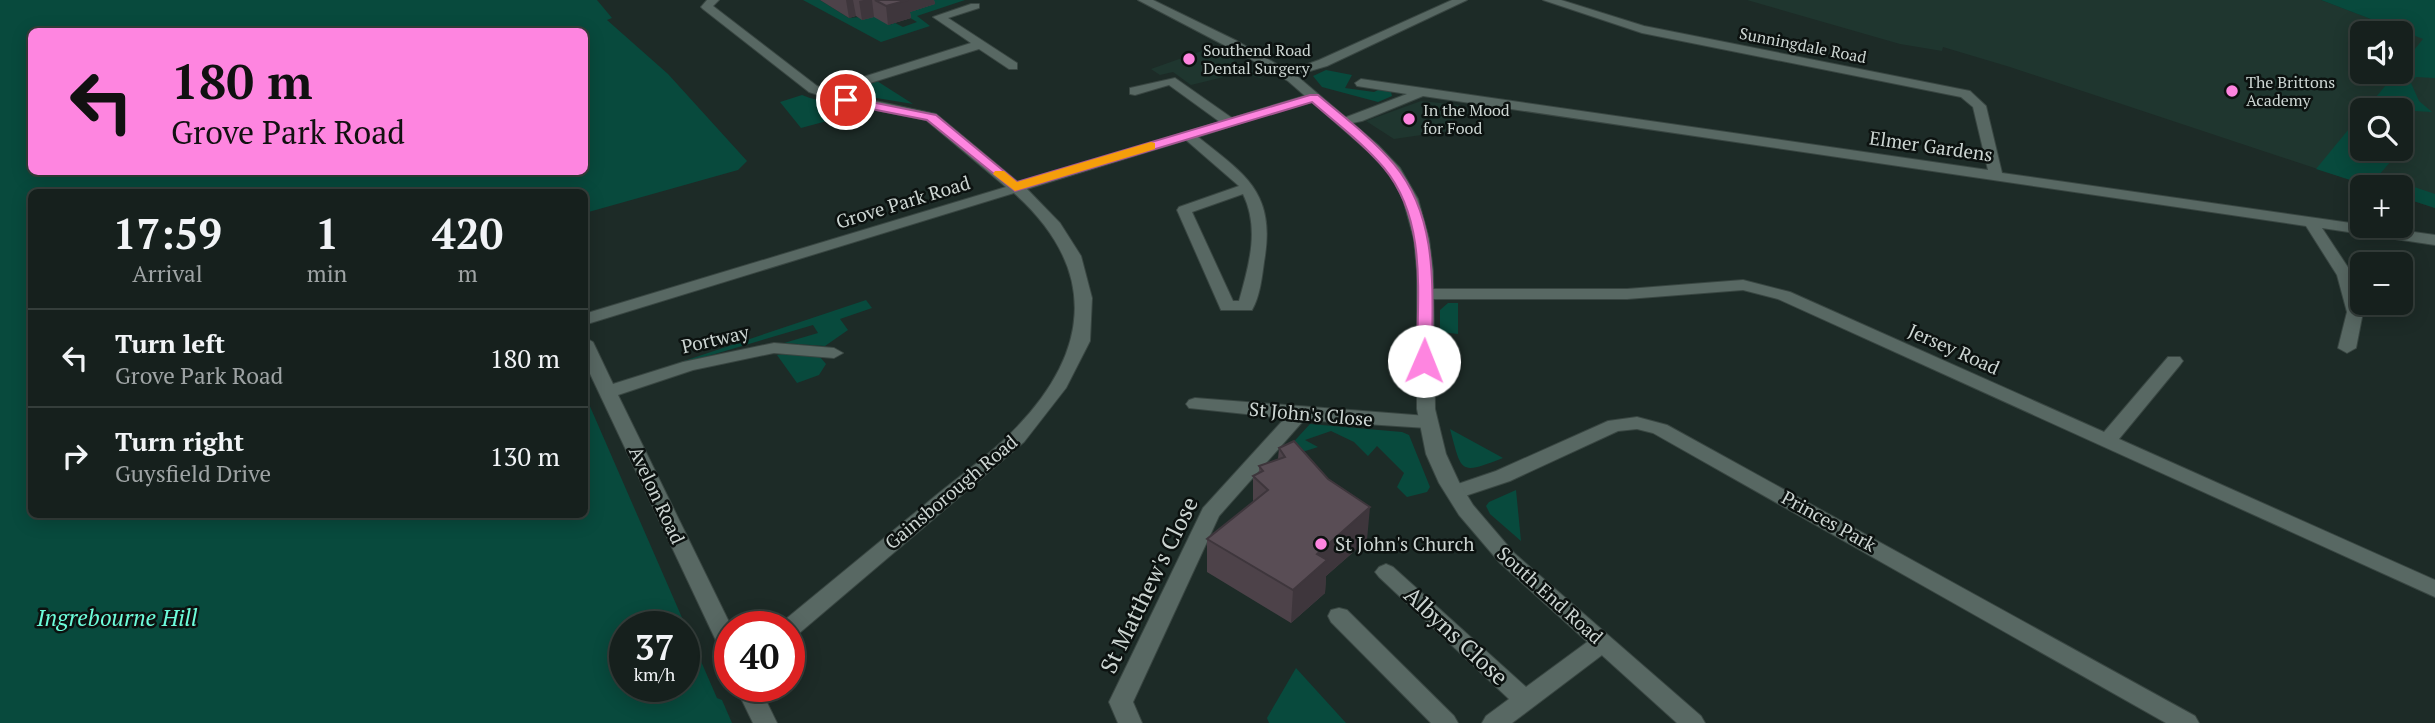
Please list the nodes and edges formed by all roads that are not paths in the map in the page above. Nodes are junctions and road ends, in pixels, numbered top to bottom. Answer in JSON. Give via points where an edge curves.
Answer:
{"nodes":[{"id":1,"x":713,"y":0,"type":"edge"},
{"id":2,"x":1144,"y":0,"type":"edge"},
{"id":3,"x":1461,"y":0,"type":"edge"},
{"id":4,"x":1549,"y":0,"type":"edge"},
{"id":5,"x":975,"y":6,"type":"dead end"},
{"id":6,"x":978,"y":45,"type":"junction"},
{"id":7,"x":1013,"y":66,"type":"dead end"},
{"id":8,"x":1286,"y":74,"type":"junction"},
{"id":9,"x":1361,"y":83,"type":"dead end"},
{"id":10,"x":1135,"y":91,"type":"dead end"},
{"id":11,"x":1422,"y":92,"type":"junction"},
{"id":12,"x":824,"y":94,"type":"junction"},
{"id":13,"x":1314,"y":97,"type":"junction"},
{"id":14,"x":1343,"y":121,"type":"junction"},
{"id":15,"x":1229,"y":122,"type":"junction"},
{"id":16,"x":1188,"y":135,"type":"junction"},
{"id":17,"x":1996,"y":175,"type":"junction"},
{"id":18,"x":1015,"y":187,"type":"junction"},
{"id":19,"x":1247,"y":188,"type":"junction"},
{"id":20,"x":2311,"y":222,"type":"junction"},
{"id":21,"x":2435,"y":240,"type":"edge"},
{"id":22,"x":1426,"y":294,"type":"junction"},
{"id":23,"x":588,"y":319,"type":"edge"},
{"id":24,"x":2347,"y":348,"type":"dead end"},
{"id":25,"x":588,"y":350,"type":"edge"},
{"id":26,"x":834,"y":353,"type":"dead end"},
{"id":27,"x":2174,"y":361,"type":"dead end"},
{"id":28,"x":608,"y":392,"type":"junction"},
{"id":29,"x":1195,"y":404,"type":"dead end"},
{"id":30,"x":1299,"y":414,"type":"junction"},
{"id":31,"x":1427,"y":422,"type":"junction"},
{"id":32,"x":2107,"y":440,"type":"junction"},
{"id":33,"x":1456,"y":492,"type":"junction"},
{"id":34,"x":1387,"y":572,"type":"dead end"},
{"id":35,"x":2435,"y":589,"type":"edge"},
{"id":36,"x":714,"y":614,"type":"edge"},
{"id":37,"x":805,"y":616,"type":"edge"},
{"id":38,"x":1339,"y":616,"type":"dead end"},
{"id":39,"x":1602,"y":643,"type":"junction"},
{"id":40,"x":1525,"y":700,"type":"junction"},
{"id":41,"x":755,"y":702,"type":"edge"},
{"id":42,"x":765,"y":723,"type":"edge"},
{"id":43,"x":1130,"y":723,"type":"edge"},
{"id":44,"x":1446,"y":723,"type":"edge"},
{"id":45,"x":1494,"y":723,"type":"edge"},
{"id":46,"x":1693,"y":723,"type":"edge"},
{"id":47,"x":2187,"y":723,"type":"edge"}],
"edges":[{"from":1,"to":12,"type":"street","via":[[707,6]]},
{"from":2,"to":8,"type":"street","name":"South End Road"},
{"from":3,"to":8,"type":"street","via":[[1334,58]]},
{"from":4,"to":17,"type":"street","name":"Sunningdale Road","via":[[1642,29],[1965,94],[1979,106]]},
{"from":5,"to":6,"type":"street","via":[[939,17]]},
{"from":6,"to":7,"type":"street"},
{"from":6,"to":12,"type":"street"},
{"from":8,"to":13,"type":"street","name":"South End Road"},
{"from":9,"to":11,"type":"street","name":"Elmer Gardens"},
{"from":10,"to":15,"type":"street","via":[[1171,81]]},
{"from":11,"to":14,"type":"street"},
{"from":11,"to":17,"type":"street","name":"Elmer Gardens"},
{"from":12,"to":18,"type":"street","name":"Gainsborough Road","via":[[931,117]]},
{"from":13,"to":14,"type":"street","name":"South End Road"},
{"from":13,"to":15,"type":"street","name":"Grove Park Road"},
{"from":14,"to":22,"type":"street","name":"South End Road","via":[[1405,187],[1419,225]]},
{"from":15,"to":16,"type":"street","name":"Grove Park Road"},
{"from":16,"to":18,"type":"street","name":"Grove Park Road"},
{"from":16,"to":19,"type":"street"},
{"from":17,"to":20,"type":"street","name":"Elmer Gardens"},
{"from":18,"to":23,"type":"street","name":"Grove Park Road"},
{"from":18,"to":37,"type":"street","name":"Gainsborough Road","via":[[1055,226],[1073,256],[1084,298],[1081,341],[1057,388],[1017,438]]},
{"from":19,"to":19,"type":"street","via":[[1260,220],[1254,276],[1246,306],[1227,306],[1184,210]]},
{"from":20,"to":21,"type":"street","name":"Elmer Gardens"},
{"from":20,"to":24,"type":"street","via":[[2345,275],[2355,312]]},
{"from":22,"to":31,"type":"street","name":"South End Road"},
{"from":22,"to":32,"type":"street","name":"Jersey Road","via":[[1627,294],[1743,285],[1761,288]]},
{"from":25,"to":28,"type":"street","name":"Avelon Road"},
{"from":26,"to":28,"type":"street","name":"Portway","via":[[774,348],[689,366]]},
{"from":27,"to":32,"type":"street"},
{"from":28,"to":36,"type":"street","name":"Avelon Road"},
{"from":29,"to":30,"type":"street","name":"St John's Close"},
{"from":30,"to":31,"type":"street","name":"St John's Close"},
{"from":30,"to":43,"type":"street","name":"St Matthew's Close","via":[[1210,513],[1121,702]]},
{"from":31,"to":33,"type":"street","name":"South End Road"},
{"from":32,"to":35,"type":"street","name":"Jersey Road"},
{"from":33,"to":39,"type":"street","name":"South End Road","via":[[1483,532],[1524,575]]},
{"from":33,"to":47,"type":"street","name":"Princes Park","via":[[1503,476],[1615,425],[1637,423],[1660,429]]},
{"from":34,"to":40,"type":"street","name":"Albyns Close"},
{"from":38,"to":44,"type":"street"},
{"from":39,"to":40,"type":"street","name":"Albyns Close"},
{"from":39,"to":46,"type":"street","name":"South End Road"},
{"from":40,"to":45,"type":"street","name":"Albyns Close"},
{"from":41,"to":42,"type":"street"}]}
